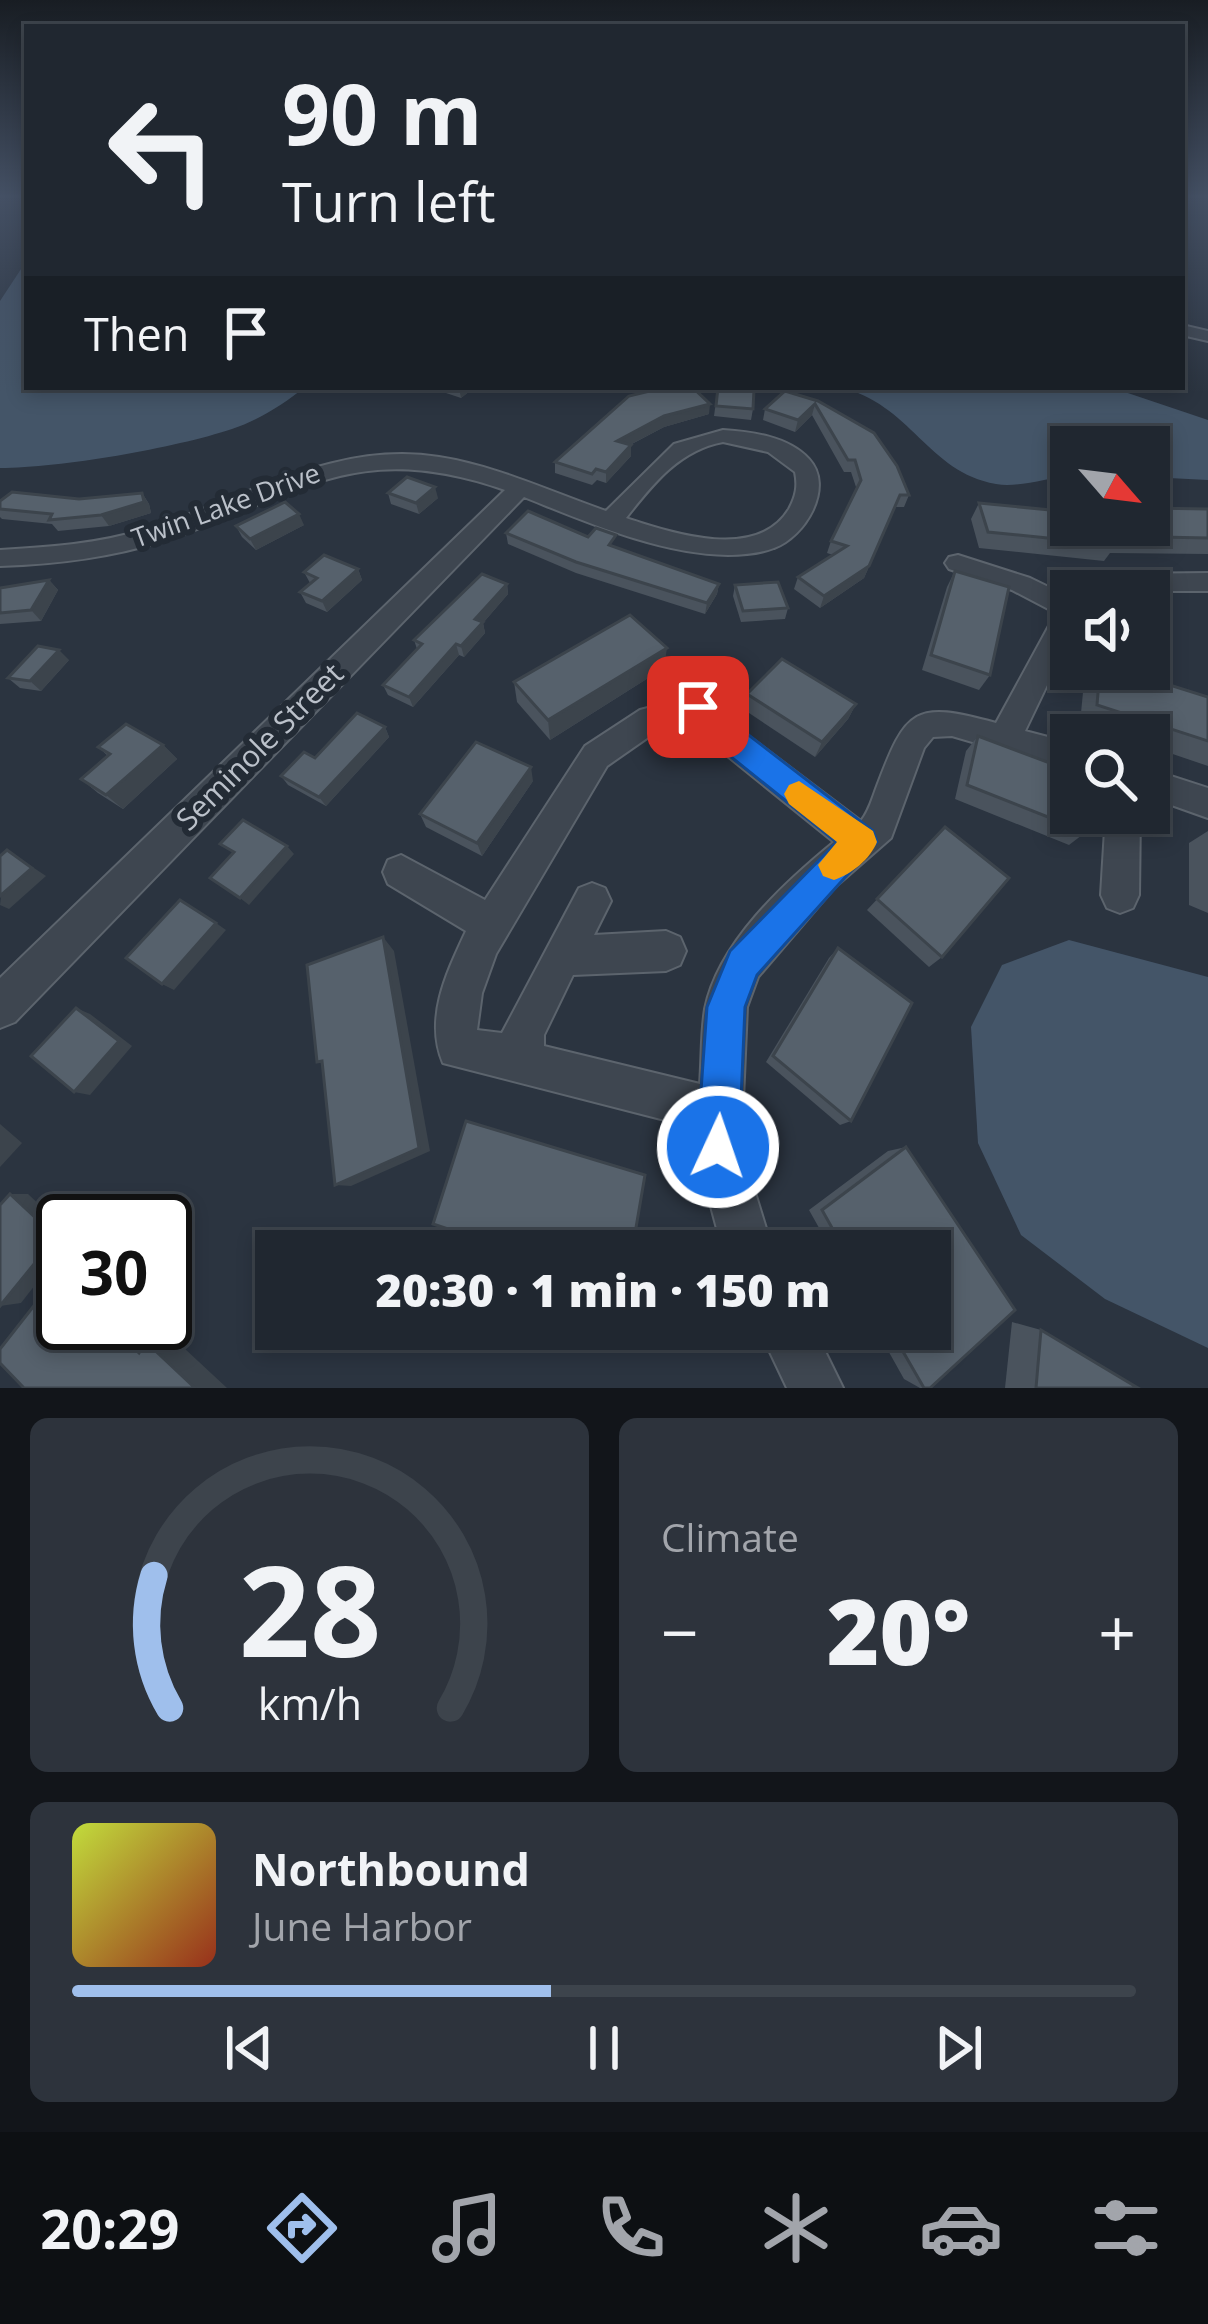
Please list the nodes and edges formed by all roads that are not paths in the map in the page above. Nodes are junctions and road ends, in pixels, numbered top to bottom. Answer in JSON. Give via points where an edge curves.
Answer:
{"nodes":[{"id":1,"x":521,"y":488,"type":"junction"},
{"id":2,"x":612,"y":519,"type":"junction"},
{"id":3,"x":0,"y":558,"type":"edge"},
{"id":4,"x":958,"y":563,"type":"dead end"},
{"id":5,"x":1170,"y":582,"type":"edge"},
{"id":6,"x":1208,"y":582,"type":"edge"},
{"id":7,"x":1050,"y":598,"type":"edge"},
{"id":8,"x":1050,"y":647,"type":"edge"},
{"id":9,"x":1007,"y":736,"type":"junction"},
{"id":10,"x":1050,"y":750,"type":"edge"},
{"id":11,"x":1170,"y":790,"type":"edge"},
{"id":12,"x":1208,"y":803,"type":"edge"},
{"id":13,"x":1123,"y":834,"type":"edge"},
{"id":14,"x":861,"y":842,"type":"junction"},
{"id":15,"x":401,"y":872,"type":"dead end"},
{"id":16,"x":1120,"y":895,"type":"dead end"},
{"id":17,"x":592,"y":901,"type":"dead end"},
{"id":18,"x":491,"y":924,"type":"junction"},
{"id":19,"x":666,"y":951,"type":"dead end"},
{"id":20,"x":562,"y":956,"type":"junction"},
{"id":21,"x":0,"y":1007,"type":"edge"},
{"id":22,"x":522,"y":1058,"type":"junction"},
{"id":23,"x":720,"y":1111,"type":"junction"},
{"id":24,"x":742,"y":1230,"type":"edge"},
{"id":25,"x":796,"y":1350,"type":"edge"},
{"id":26,"x":816,"y":1388,"type":"edge"}],
"edges":[{"from":1,"to":2,"type":"street","name":"Twin Lake Drive"},
{"from":1,"to":3,"type":"street","name":"Twin Lake Drive","via":[[438,463],[345,463],[120,545]]},
{"from":1,"to":21,"type":"street","name":"Seminole Street"},
{"from":2,"to":2,"type":"street","name":"Twin Lake Drive","via":[[680,543],[735,549],[773,542],[792,525],[809,489],[807,470],[760,441],[687,442]]},
{"from":4,"to":7,"type":"street"},
{"from":5,"to":6,"type":"street"},
{"from":8,"to":9,"type":"street"},
{"from":9,"to":10,"type":"street"},
{"from":9,"to":14,"type":"street","via":[[925,725],[910,741],[880,826]]},
{"from":11,"to":12,"type":"street"},
{"from":13,"to":16,"type":"street"},
{"from":14,"to":18,"type":"street","via":[[698,707],[673,712],[596,756]]},
{"from":14,"to":23,"type":"street","via":[[743,964],[726,1007]]},
{"from":15,"to":18,"type":"street"},
{"from":17,"to":20,"type":"street"},
{"from":18,"to":22,"type":"street","via":[[467,972],[454,1035],[458,1048]]},
{"from":19,"to":20,"type":"street"},
{"from":20,"to":22,"type":"street","via":[[524,1033]]},
{"from":22,"to":23,"type":"street"},
{"from":23,"to":24,"type":"street","via":[[718,1147]]},
{"from":25,"to":26,"type":"street"}]}
